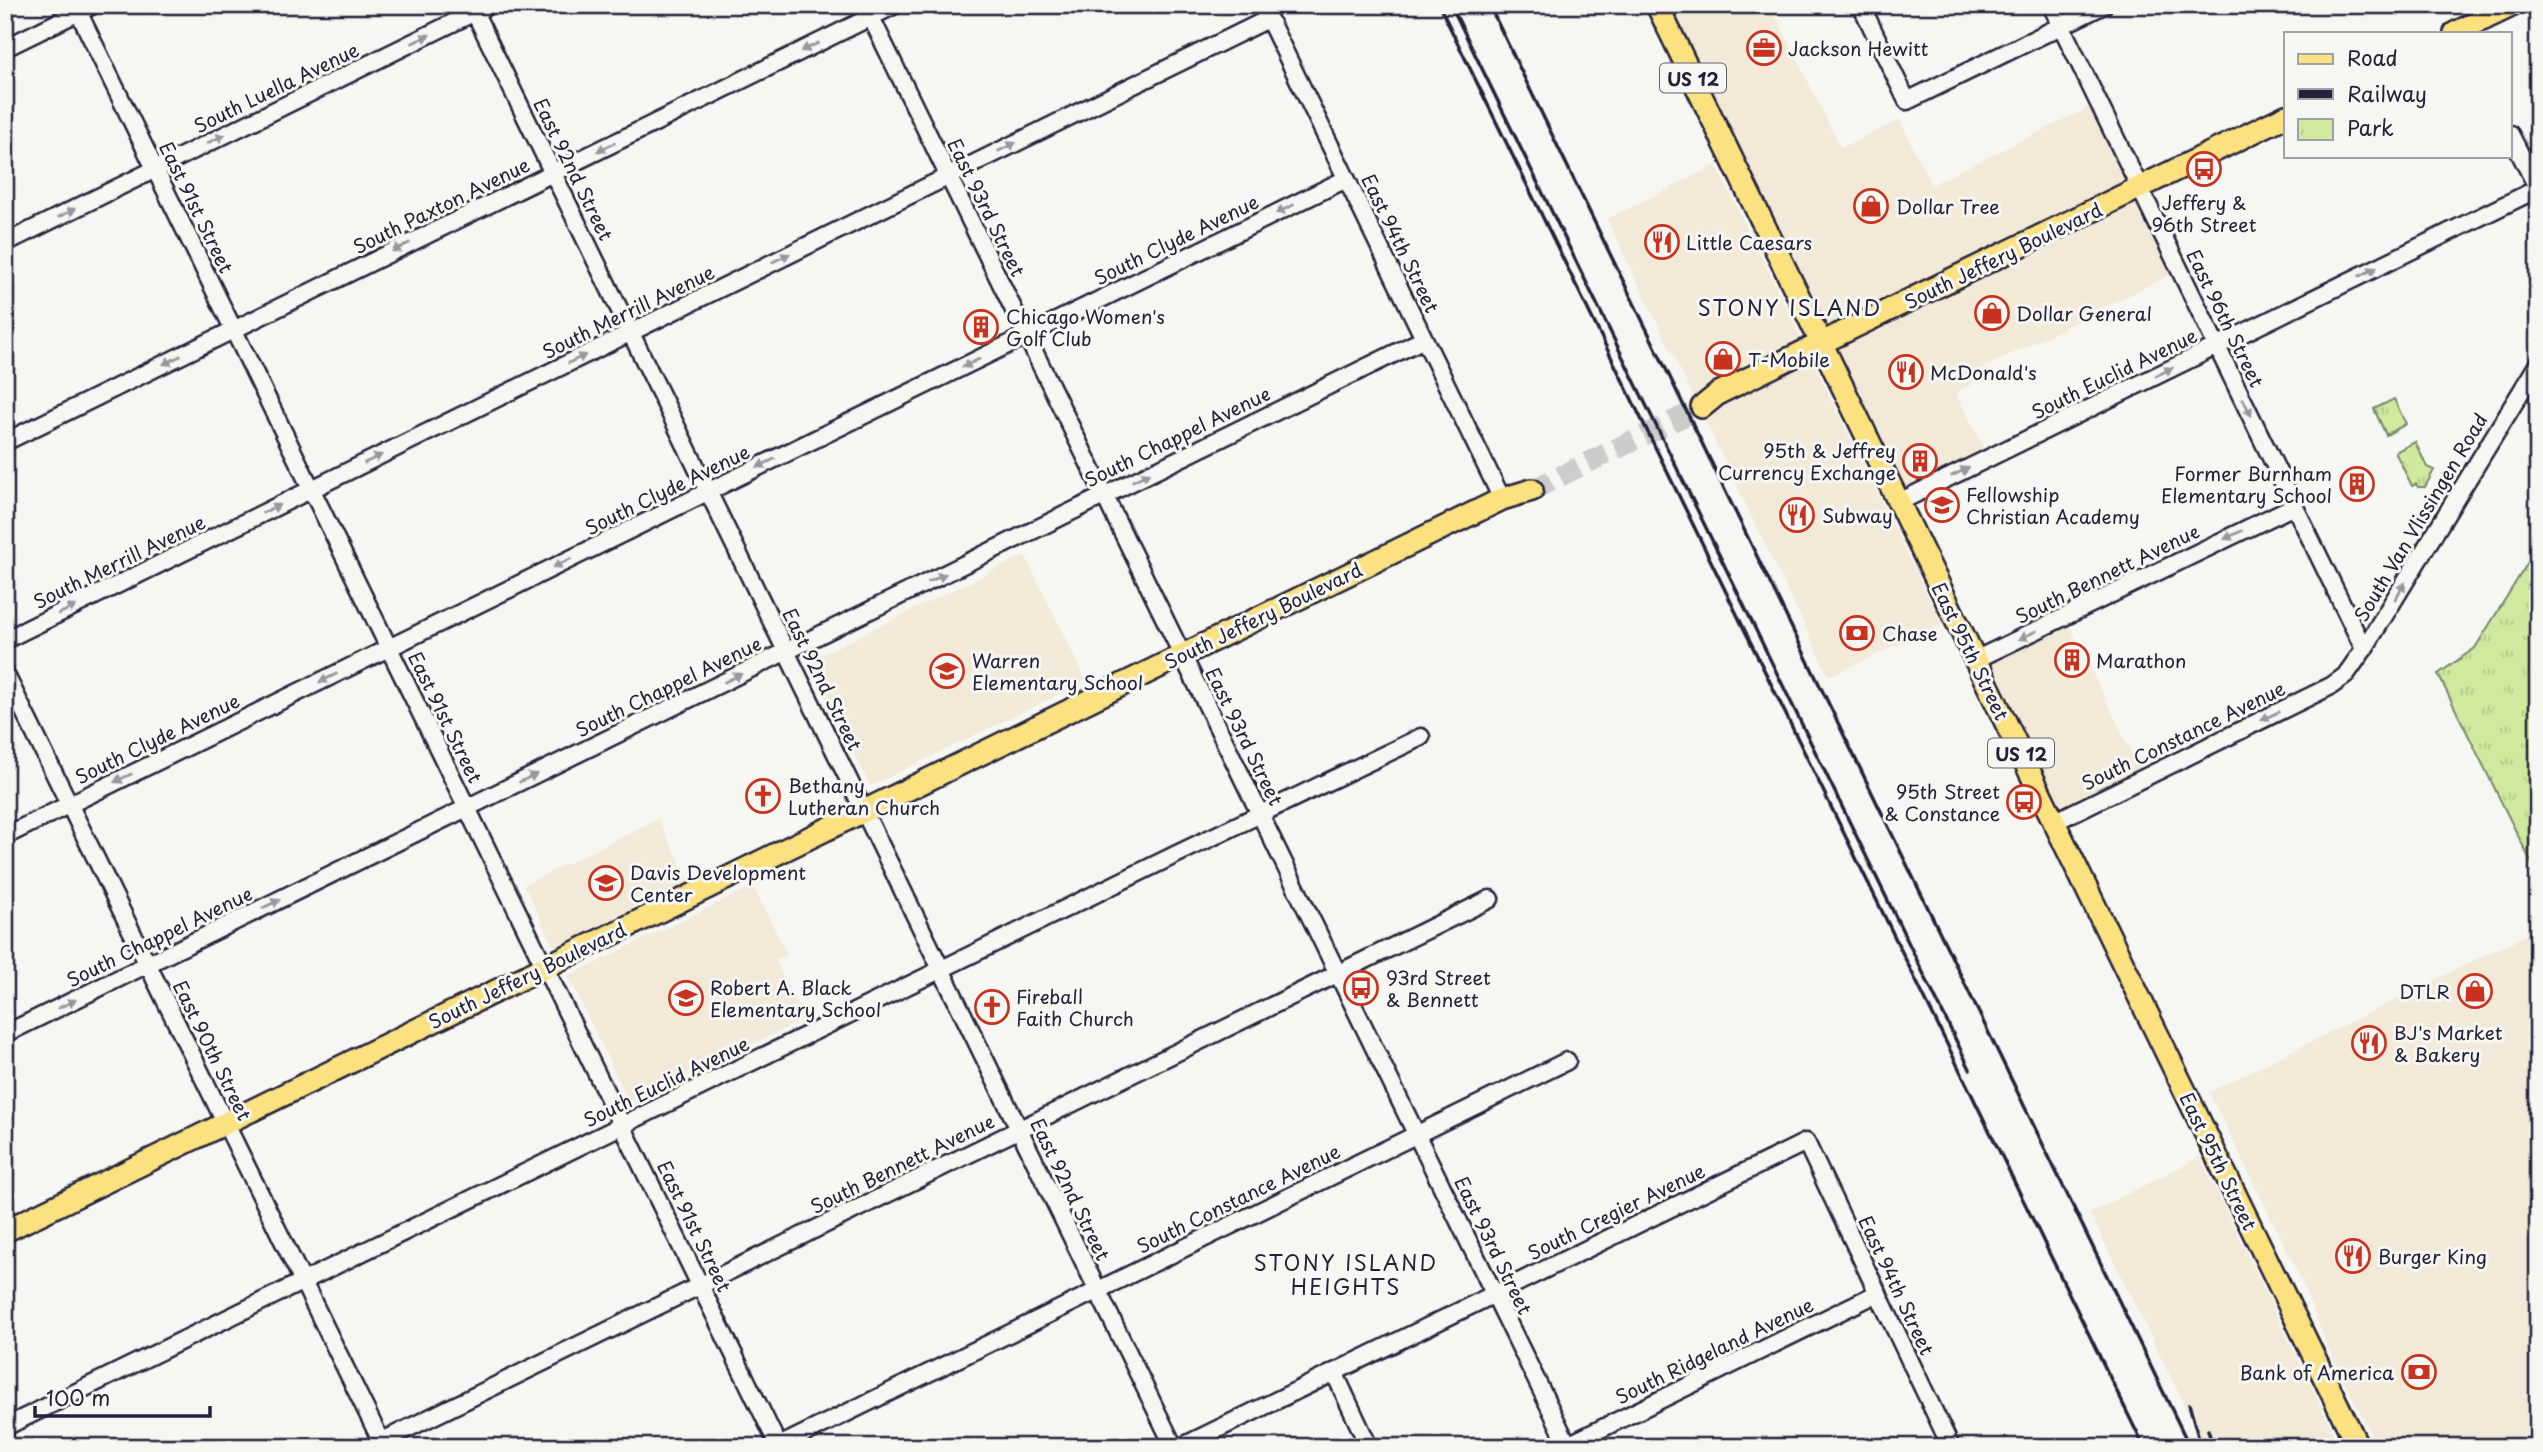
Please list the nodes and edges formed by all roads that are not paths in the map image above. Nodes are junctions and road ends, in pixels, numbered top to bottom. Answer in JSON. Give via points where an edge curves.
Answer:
{"nodes":[{"id":1,"x":895,"y":5,"type":"edge"},
{"id":2,"x":1657,"y":5,"type":"edge"},
{"id":3,"x":1861,"y":5,"type":"edge"},
{"id":4,"x":2051,"y":5,"type":"edge"},
{"id":5,"x":2104,"y":5,"type":"edge"},
{"id":6,"x":2513,"y":5,"type":"edge"},
{"id":7,"x":82,"y":8,"type":"edge"},
{"id":8,"x":478,"y":8,"type":"edge"},
{"id":9,"x":868,"y":11,"type":"edge"},
{"id":10,"x":1265,"y":12,"type":"edge"},
{"id":11,"x":2061,"y":26,"type":"junction"},
{"id":12,"x":2460,"y":32,"type":"edge"},
{"id":13,"x":5,"y":48,"type":"edge"},
{"id":14,"x":2284,"y":117,"type":"edge"},
{"id":15,"x":2512,"y":138,"type":"edge"},
{"id":16,"x":155,"y":169,"type":"junction"},
{"id":17,"x":553,"y":173,"type":"junction"},
{"id":18,"x":949,"y":176,"type":"junction"},
{"id":19,"x":1346,"y":179,"type":"junction"},
{"id":20,"x":2140,"y":187,"type":"junction"},
{"id":21,"x":2538,"y":189,"type":"edge"},
{"id":22,"x":5,"y":243,"type":"edge"},
{"id":23,"x":233,"y":330,"type":"junction"},
{"id":24,"x":630,"y":332,"type":"junction"},
{"id":25,"x":1027,"y":336,"type":"junction"},
{"id":26,"x":1424,"y":339,"type":"junction"},
{"id":27,"x":1821,"y":343,"type":"junction"},
{"id":28,"x":2217,"y":346,"type":"junction"},
{"id":29,"x":2538,"y":364,"type":"edge"},
{"id":30,"x":1699,"y":402,"type":"tunnel mouth"},
{"id":31,"x":5,"y":442,"type":"edge"},
{"id":32,"x":1530,"y":485,"type":"tunnel mouth"},
{"id":33,"x":312,"y":489,"type":"junction"},
{"id":34,"x":708,"y":492,"type":"junction"},
{"id":35,"x":1104,"y":495,"type":"junction"},
{"id":36,"x":1502,"y":499,"type":"junction"},
{"id":37,"x":1899,"y":502,"type":"junction"},
{"id":38,"x":2294,"y":506,"type":"junction"},
{"id":39,"x":5,"y":640,"type":"edge"},
{"id":40,"x":389,"y":648,"type":"junction"},
{"id":41,"x":2364,"y":649,"type":"junction"},
{"id":42,"x":786,"y":652,"type":"junction"},
{"id":43,"x":1182,"y":654,"type":"junction"},
{"id":44,"x":1975,"y":660,"type":"junction"},
{"id":45,"x":5,"y":673,"type":"edge"},
{"id":46,"x":2331,"y":686,"type":"joint"},
{"id":47,"x":1421,"y":737,"type":"dead end"},
{"id":48,"x":70,"y":804,"type":"junction"},
{"id":49,"x":467,"y":808,"type":"junction"},
{"id":50,"x":863,"y":810,"type":"junction"},
{"id":51,"x":1260,"y":814,"type":"junction"},
{"id":52,"x":2054,"y":822,"type":"junction"},
{"id":53,"x":5,"y":836,"type":"edge"},
{"id":54,"x":1490,"y":899,"type":"dead end"},
{"id":55,"x":148,"y":964,"type":"junction"},
{"id":56,"x":545,"y":967,"type":"junction"},
{"id":57,"x":941,"y":969,"type":"junction"},
{"id":58,"x":1338,"y":973,"type":"junction"},
{"id":59,"x":5,"y":1034,"type":"edge"},
{"id":60,"x":1567,"y":1061,"type":"dead end"},
{"id":61,"x":225,"y":1123,"type":"junction"},
{"id":62,"x":623,"y":1126,"type":"junction"},
{"id":63,"x":1019,"y":1129,"type":"junction"},
{"id":64,"x":1416,"y":1134,"type":"junction"},
{"id":65,"x":1806,"y":1142,"type":"joint"},
{"id":66,"x":5,"y":1231,"type":"edge"},
{"id":67,"x":303,"y":1282,"type":"junction"},
{"id":68,"x":700,"y":1285,"type":"junction"},
{"id":69,"x":1097,"y":1290,"type":"junction"},
{"id":70,"x":1878,"y":1293,"type":"junction"},
{"id":71,"x":1494,"y":1294,"type":"junction"},
{"id":72,"x":1334,"y":1372,"type":"junction"},
{"id":73,"x":5,"y":1427,"type":"edge"},
{"id":74,"x":378,"y":1445,"type":"edge"},
{"id":75,"x":778,"y":1446,"type":"edge"},
{"id":76,"x":1569,"y":1446,"type":"edge"},
{"id":77,"x":1174,"y":1447,"type":"edge"},
{"id":78,"x":1181,"y":1447,"type":"edge"},
{"id":79,"x":1369,"y":1447,"type":"edge"},
{"id":80,"x":1951,"y":1447,"type":"edge"},
{"id":81,"x":2358,"y":1447,"type":"edge"}],
"edges":[{"from":1,"to":9,"type":"street","name":"South Paxton Avenue"},
{"from":2,"to":27,"type":"main road","name":"East 95th Street","number":"US 12"},
{"from":3,"to":11,"type":"street","via":[[1907,101]]},
{"from":4,"to":11,"type":"street","name":"East 96th Street"},
{"from":5,"to":11,"type":"street"},
{"from":6,"to":12,"type":"main road"},
{"from":7,"to":13,"type":"street"},
{"from":7,"to":16,"type":"street","name":"East 91st Street"},
{"from":16,"to":8,"type":"street","name":"South Luella Avenue","one_way":true},
{"from":8,"to":17,"type":"street","name":"East 92nd Street"},
{"from":9,"to":17,"type":"street","name":"South Paxton Avenue","one_way":true},
{"from":9,"to":18,"type":"street","name":"East 93rd Street"},
{"from":18,"to":10,"type":"street","name":"South Merrill Avenue","one_way":true},
{"from":10,"to":19,"type":"street","name":"East 94th Street"},
{"from":11,"to":20,"type":"street","name":"East 96th Street"},
{"from":14,"to":20,"type":"main road","name":"South Jeffery Boulevard"},
{"from":15,"to":21,"type":"street"},
{"from":22,"to":16,"type":"street","name":"South Luella Avenue","one_way":true},
{"from":16,"to":23,"type":"street","name":"East 91st Street"},
{"from":17,"to":23,"type":"street","name":"South Paxton Avenue","one_way":true},
{"from":17,"to":24,"type":"street","name":"East 92nd Street"},
{"from":24,"to":18,"type":"street","name":"South Merrill Avenue","one_way":true},
{"from":18,"to":25,"type":"street","name":"East 93rd Street"},
{"from":19,"to":25,"type":"street","name":"South Clyde Avenue","one_way":true},
{"from":19,"to":26,"type":"street","name":"East 94th Street"},
{"from":20,"to":27,"type":"main road","name":"South Jeffery Boulevard"},
{"from":20,"to":28,"type":"street","name":"East 96th Street"},
{"from":28,"to":21,"type":"street","name":"South Euclid Avenue","one_way":true},
{"from":23,"to":31,"type":"street","name":"South Paxton Avenue","one_way":true},
{"from":23,"to":33,"type":"street","name":"East 91st Street"},
{"from":33,"to":24,"type":"street","name":"South Merrill Avenue","one_way":true},
{"from":24,"to":34,"type":"street","name":"East 92nd Street"},
{"from":25,"to":34,"type":"street","name":"South Clyde Avenue","one_way":true},
{"from":25,"to":35,"type":"street","name":"East 93rd Street"},
{"from":35,"to":26,"type":"street","name":"South Chappel Avenue","one_way":true},
{"from":26,"to":36,"type":"street","name":"East 94th Street"},
{"from":27,"to":30,"type":"main road","name":"South Jeffery Boulevard"},
{"from":27,"to":37,"type":"main road","name":"East 95th Street","number":"US 12"},
{"from":37,"to":28,"type":"street","name":"South Euclid Avenue","one_way":true},
{"from":28,"to":38,"type":"street","name":"East 96th Street","one_way":true},
{"from":41,"to":29,"type":"street","name":"South Van Vlissingen Road","one_way":true},
{"from":32,"to":36,"type":"main road","name":"South Jeffery Boulevard"},
{"from":39,"to":33,"type":"street","name":"South Merrill Avenue","one_way":true},
{"from":33,"to":40,"type":"street","name":"East 91st Street"},
{"from":34,"to":40,"type":"street","name":"South Clyde Avenue","one_way":true},
{"from":34,"to":42,"type":"street","name":"East 92nd Street"},
{"from":42,"to":35,"type":"street","name":"South Chappel Avenue","one_way":true},
{"from":35,"to":43,"type":"street","name":"East 93rd Street"},
{"from":36,"to":43,"type":"main road","name":"South Jeffery Boulevard"},
{"from":37,"to":44,"type":"main road","name":"East 95th Street","number":"US 12"},
{"from":38,"to":41,"type":"street","name":"East 96th Street"},
{"from":38,"to":44,"type":"street","name":"South Bennett Avenue","one_way":true},
{"from":40,"to":48,"type":"street","name":"South Clyde Avenue","one_way":true},
{"from":40,"to":49,"type":"street","name":"East 91st Street"},
{"from":41,"to":46,"type":"street","name":"South Van Vlissingen Road","via":[[2345,676]]},
{"from":49,"to":42,"type":"street","name":"South Chappel Avenue","one_way":true},
{"from":42,"to":50,"type":"street","name":"East 92nd Street"},
{"from":43,"to":50,"type":"main road","name":"South Jeffery Boulevard"},
{"from":43,"to":51,"type":"street","name":"East 93rd Street"},
{"from":44,"to":52,"type":"main road","name":"East 95th Street","number":"US 12"},
{"from":45,"to":48,"type":"street","name":"East 90th Street"},
{"from":46,"to":52,"type":"street","name":"South Constance Avenue","one_way":true},
{"from":47,"to":51,"type":"street","name":"South Euclid Avenue"},
{"from":48,"to":53,"type":"street","name":"South Clyde Avenue"},
{"from":48,"to":55,"type":"street","name":"East 90th Street"},
{"from":55,"to":49,"type":"street","name":"South Chappel Avenue","one_way":true},
{"from":49,"to":56,"type":"street","name":"East 91st Street"},
{"from":50,"to":56,"type":"main road","name":"South Jeffery Boulevard"},
{"from":50,"to":57,"type":"street","name":"East 92nd Street"},
{"from":51,"to":57,"type":"street","name":"South Euclid Avenue"},
{"from":51,"to":58,"type":"street","name":"East 93rd Street"},
{"from":52,"to":81,"type":"main road","name":"East 95th Street","number":"US 12"},
{"from":54,"to":58,"type":"street","name":"South Bennett Avenue"},
{"from":59,"to":55,"type":"street","name":"South Chappel Avenue","one_way":true},
{"from":55,"to":61,"type":"street","name":"East 90th Street"},
{"from":56,"to":61,"type":"main road","name":"South Jeffery Boulevard"},
{"from":56,"to":62,"type":"street","name":"East 91st Street"},
{"from":57,"to":62,"type":"street","name":"South Euclid Avenue"},
{"from":57,"to":63,"type":"street","name":"East 92nd Street"},
{"from":58,"to":63,"type":"street","name":"South Bennett Avenue"},
{"from":58,"to":64,"type":"street","name":"East 93rd Street"},
{"from":60,"to":64,"type":"street","name":"South Constance Avenue"},
{"from":61,"to":66,"type":"main road","name":"South Jeffery Boulevard"},
{"from":61,"to":67,"type":"street","name":"East 90th Street"},
{"from":62,"to":67,"type":"street","name":"South Euclid Avenue"},
{"from":62,"to":68,"type":"street","name":"East 91st Street"},
{"from":63,"to":68,"type":"street","name":"South Bennett Avenue"},
{"from":63,"to":69,"type":"street","name":"East 92nd Street"},
{"from":64,"to":69,"type":"street","name":"South Constance Avenue"},
{"from":64,"to":71,"type":"street","name":"East 93rd Street"},
{"from":65,"to":70,"type":"street","name":"East 94th Street"},
{"from":65,"to":71,"type":"street","name":"South Cregier Avenue"},
{"from":67,"to":73,"type":"street","name":"South Euclid Avenue"},
{"from":67,"to":74,"type":"street","name":"East 90th Street"},
{"from":68,"to":74,"type":"street","name":"South Bennett Avenue"},
{"from":68,"to":75,"type":"street","name":"East 91st Street"},
{"from":69,"to":75,"type":"street","name":"South Constance Avenue"},
{"from":69,"to":77,"type":"street","name":"East 92nd Street"},
{"from":70,"to":76,"type":"street","name":"South Ridgeland Avenue"},
{"from":70,"to":80,"type":"street","name":"East 94th Street"},
{"from":71,"to":72,"type":"street","name":"South Cregier Avenue"},
{"from":71,"to":76,"type":"street","name":"East 93rd Street"},
{"from":72,"to":78,"type":"street","name":"South Cregier Avenue"},
{"from":72,"to":79,"type":"street"}]}
